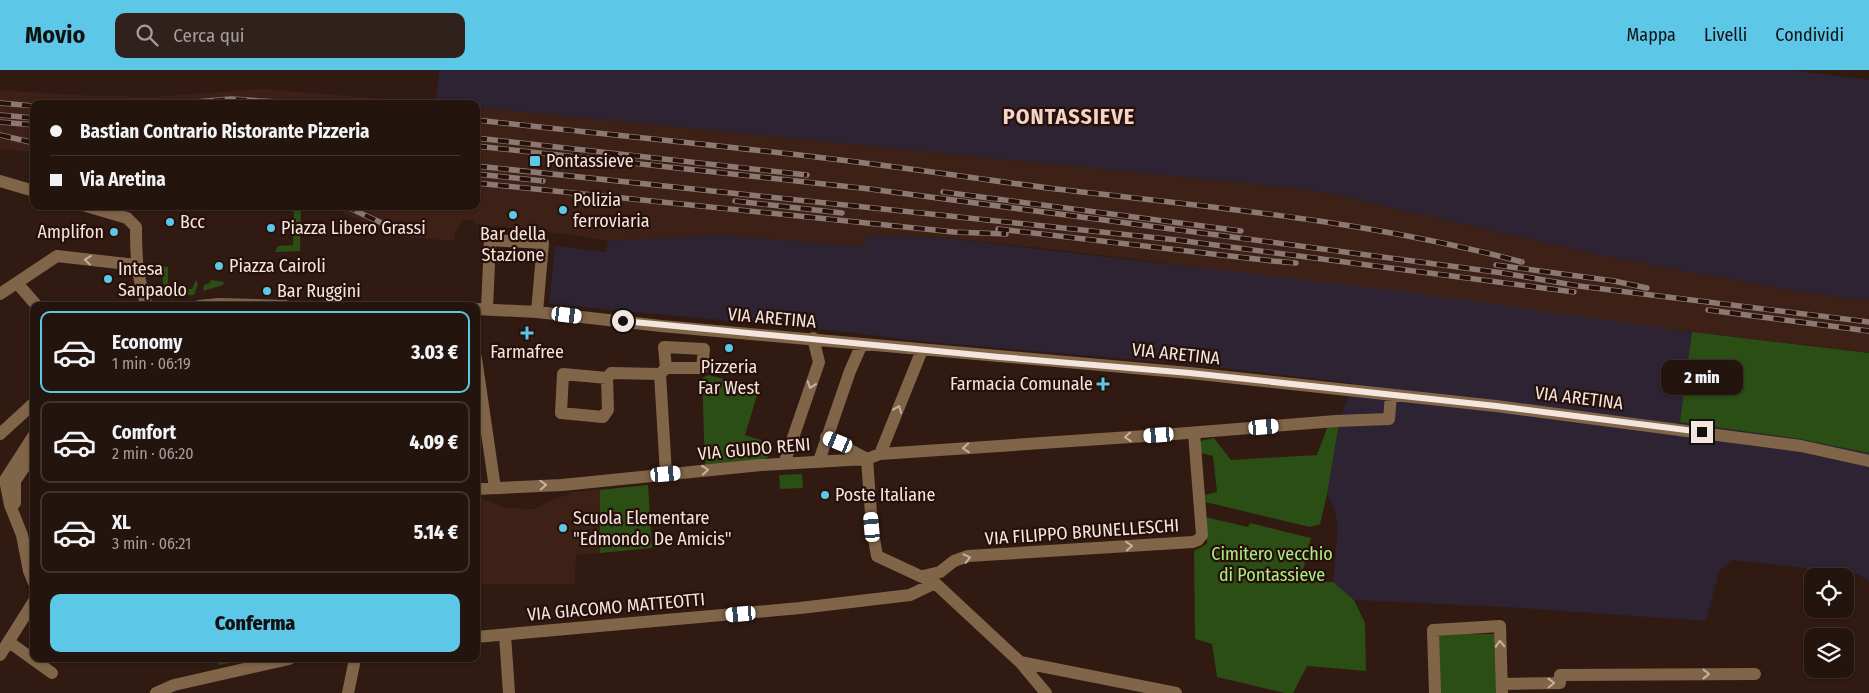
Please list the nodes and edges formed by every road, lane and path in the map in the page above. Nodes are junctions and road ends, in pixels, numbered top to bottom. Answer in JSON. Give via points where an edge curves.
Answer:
{"nodes":[{"id":1,"x":0,"y":181,"type":"edge"},
{"id":2,"x":30,"y":190,"type":"edge"},
{"id":3,"x":100,"y":210,"type":"edge"},
{"id":4,"x":136,"y":265,"type":"junction"},
{"id":5,"x":17,"y":283,"type":"junction"},
{"id":6,"x":0,"y":294,"type":"edge"},
{"id":7,"x":34,"y":302,"type":"edge"},
{"id":8,"x":146,"y":302,"type":"edge"},
{"id":9,"x":481,"y":309,"type":"edge"},
{"id":10,"x":537,"y":312,"type":"junction"},
{"id":11,"x":813,"y":338,"type":"junction"},
{"id":12,"x":862,"y":344,"type":"junction"},
{"id":13,"x":922,"y":350,"type":"junction"},
{"id":14,"x":607,"y":378,"type":"junction"},
{"id":15,"x":1391,"y":395,"type":"junction"},
{"id":16,"x":480,"y":396,"type":"edge"},
{"id":17,"x":30,"y":407,"type":"edge"},
{"id":18,"x":1194,"y":432,"type":"junction"},
{"id":19,"x":0,"y":434,"type":"edge"},
{"id":20,"x":826,"y":438,"type":"junction"},
{"id":21,"x":30,"y":441,"type":"edge"},
{"id":22,"x":880,"y":454,"type":"junction"},
{"id":23,"x":30,"y":459,"type":"edge"},
{"id":24,"x":867,"y":459,"type":"junction"},
{"id":25,"x":819,"y":461,"type":"junction"},
{"id":26,"x":1869,"y":461,"type":"edge"},
{"id":27,"x":786,"y":463,"type":"junction"},
{"id":28,"x":666,"y":474,"type":"junction"},
{"id":29,"x":495,"y":488,"type":"junction"},
{"id":30,"x":480,"y":489,"type":"edge"},
{"id":31,"x":19,"y":528,"type":"junction"},
{"id":32,"x":30,"y":573,"type":"edge"},
{"id":33,"x":923,"y":576,"type":"junction"},
{"id":34,"x":935,"y":583,"type":"junction"},
{"id":35,"x":30,"y":607,"type":"edge"},
{"id":36,"x":506,"y":635,"type":"junction"},
{"id":37,"x":480,"y":637,"type":"edge"},
{"id":38,"x":8,"y":642,"type":"junction"},
{"id":39,"x":0,"y":655,"type":"edge"},
{"id":40,"x":30,"y":658,"type":"edge"},
{"id":41,"x":36,"y":662,"type":"edge"},
{"id":42,"x":276,"y":662,"type":"edge"},
{"id":43,"x":354,"y":662,"type":"edge"},
{"id":44,"x":1020,"y":662,"type":"junction"},
{"id":45,"x":52,"y":673,"type":"dead end"},
{"id":46,"x":1755,"y":674,"type":"dead end"},
{"id":47,"x":1502,"y":688,"type":"edge"},
{"id":48,"x":156,"y":693,"type":"edge"},
{"id":49,"x":348,"y":693,"type":"edge"},
{"id":50,"x":509,"y":693,"type":"edge"},
{"id":51,"x":1046,"y":693,"type":"edge"},
{"id":52,"x":1176,"y":693,"type":"edge"},
{"id":53,"x":1435,"y":693,"type":"edge"}],
"edges":[{"from":1,"to":2,"type":"street"},
{"from":3,"to":4,"type":"street","via":[[127,218],[136,228]]},
{"from":4,"to":5,"type":"street","one_way":true,"via":[[56,256]]},
{"from":4,"to":8,"type":"street"},
{"from":5,"to":6,"type":"street"},
{"from":5,"to":7,"type":"street"},
{"from":9,"to":10,"type":"street","name":"VIA ARETINA"},
{"from":9,"to":10,"type":"street","via":[[490,240],[543,243]]},
{"from":10,"to":11,"type":"street","name":"VIA ARETINA"},
{"from":11,"to":12,"type":"street","name":"VIA ARETINA"},
{"from":11,"to":27,"type":"street","one_way":true,"via":[[818,362]]},
{"from":12,"to":13,"type":"street","name":"VIA ARETINA"},
{"from":12,"to":20,"type":"street"},
{"from":13,"to":15,"type":"street","name":"VIA ARETINA","via":[[1190,373]]},
{"from":22,"to":13,"type":"street","one_way":true},
{"from":14,"to":14,"type":"street","via":[[562,374],[561,413],[603,417],[608,410]]},
{"from":14,"to":28,"type":"street","via":[[612,373],[663,371]]},
{"from":15,"to":18,"type":"street","name":"VIA GUIDO RENI","via":[[1389,419],[1336,420]]},
{"from":15,"to":26,"type":"street","name":"VIA ARETINA","via":[[1623,421],[1801,446]]},
{"from":16,"to":29,"type":"street"},
{"from":17,"to":19,"type":"street"},
{"from":18,"to":22,"type":"street","name":"VIA GUIDO RENI","one_way":true},
{"from":33,"to":18,"type":"street","name":"VIA FILIPPO BRUNELLESCHI","one_way":true,"via":[[940,572],[954,561],[968,556],[1198,540],[1202,535]]},
{"from":20,"to":24,"type":"street"},
{"from":20,"to":25,"type":"street"},
{"from":21,"to":31,"type":"street","via":[[5,480]]},
{"from":22,"to":24,"type":"street","name":"VIA GUIDO RENI"},
{"from":23,"to":31,"type":"street","via":[[15,481]]},
{"from":24,"to":25,"type":"street","name":"VIA GUIDO RENI"},
{"from":24,"to":33,"type":"street","via":[[877,556]]},
{"from":25,"to":27,"type":"street","name":"VIA GUIDO RENI"},
{"from":28,"to":27,"type":"street","name":"VIA GUIDO RENI","one_way":true},
{"from":29,"to":28,"type":"street","name":"VIA GUIDO RENI","one_way":true},
{"from":29,"to":30,"type":"street","name":"VIA GUIDO RENI"},
{"from":31,"to":32,"type":"street"},
{"from":33,"to":34,"type":"street"},
{"from":34,"to":36,"type":"street","name":"VIA GIACOMO MATTEOTTI","via":[[910,596]]},
{"from":34,"to":44,"type":"street"},
{"from":35,"to":38,"type":"street"},
{"from":36,"to":37,"type":"street","name":"VIA GIACOMO MATTEOTTI"},
{"from":36,"to":50,"type":"street"},
{"from":38,"to":39,"type":"street"},
{"from":38,"to":40,"type":"street"},
{"from":41,"to":45,"type":"street"},
{"from":42,"to":48,"type":"street","via":[[174,685]]},
{"from":43,"to":49,"type":"street"},
{"from":44,"to":51,"type":"street"},
{"from":44,"to":52,"type":"street"},
{"from":47,"to":46,"type":"street","one_way":true,"via":[[1560,683],[1560,675]]},
{"from":47,"to":53,"type":"street","one_way":true,"via":[[1500,626],[1433,630]]}]}
